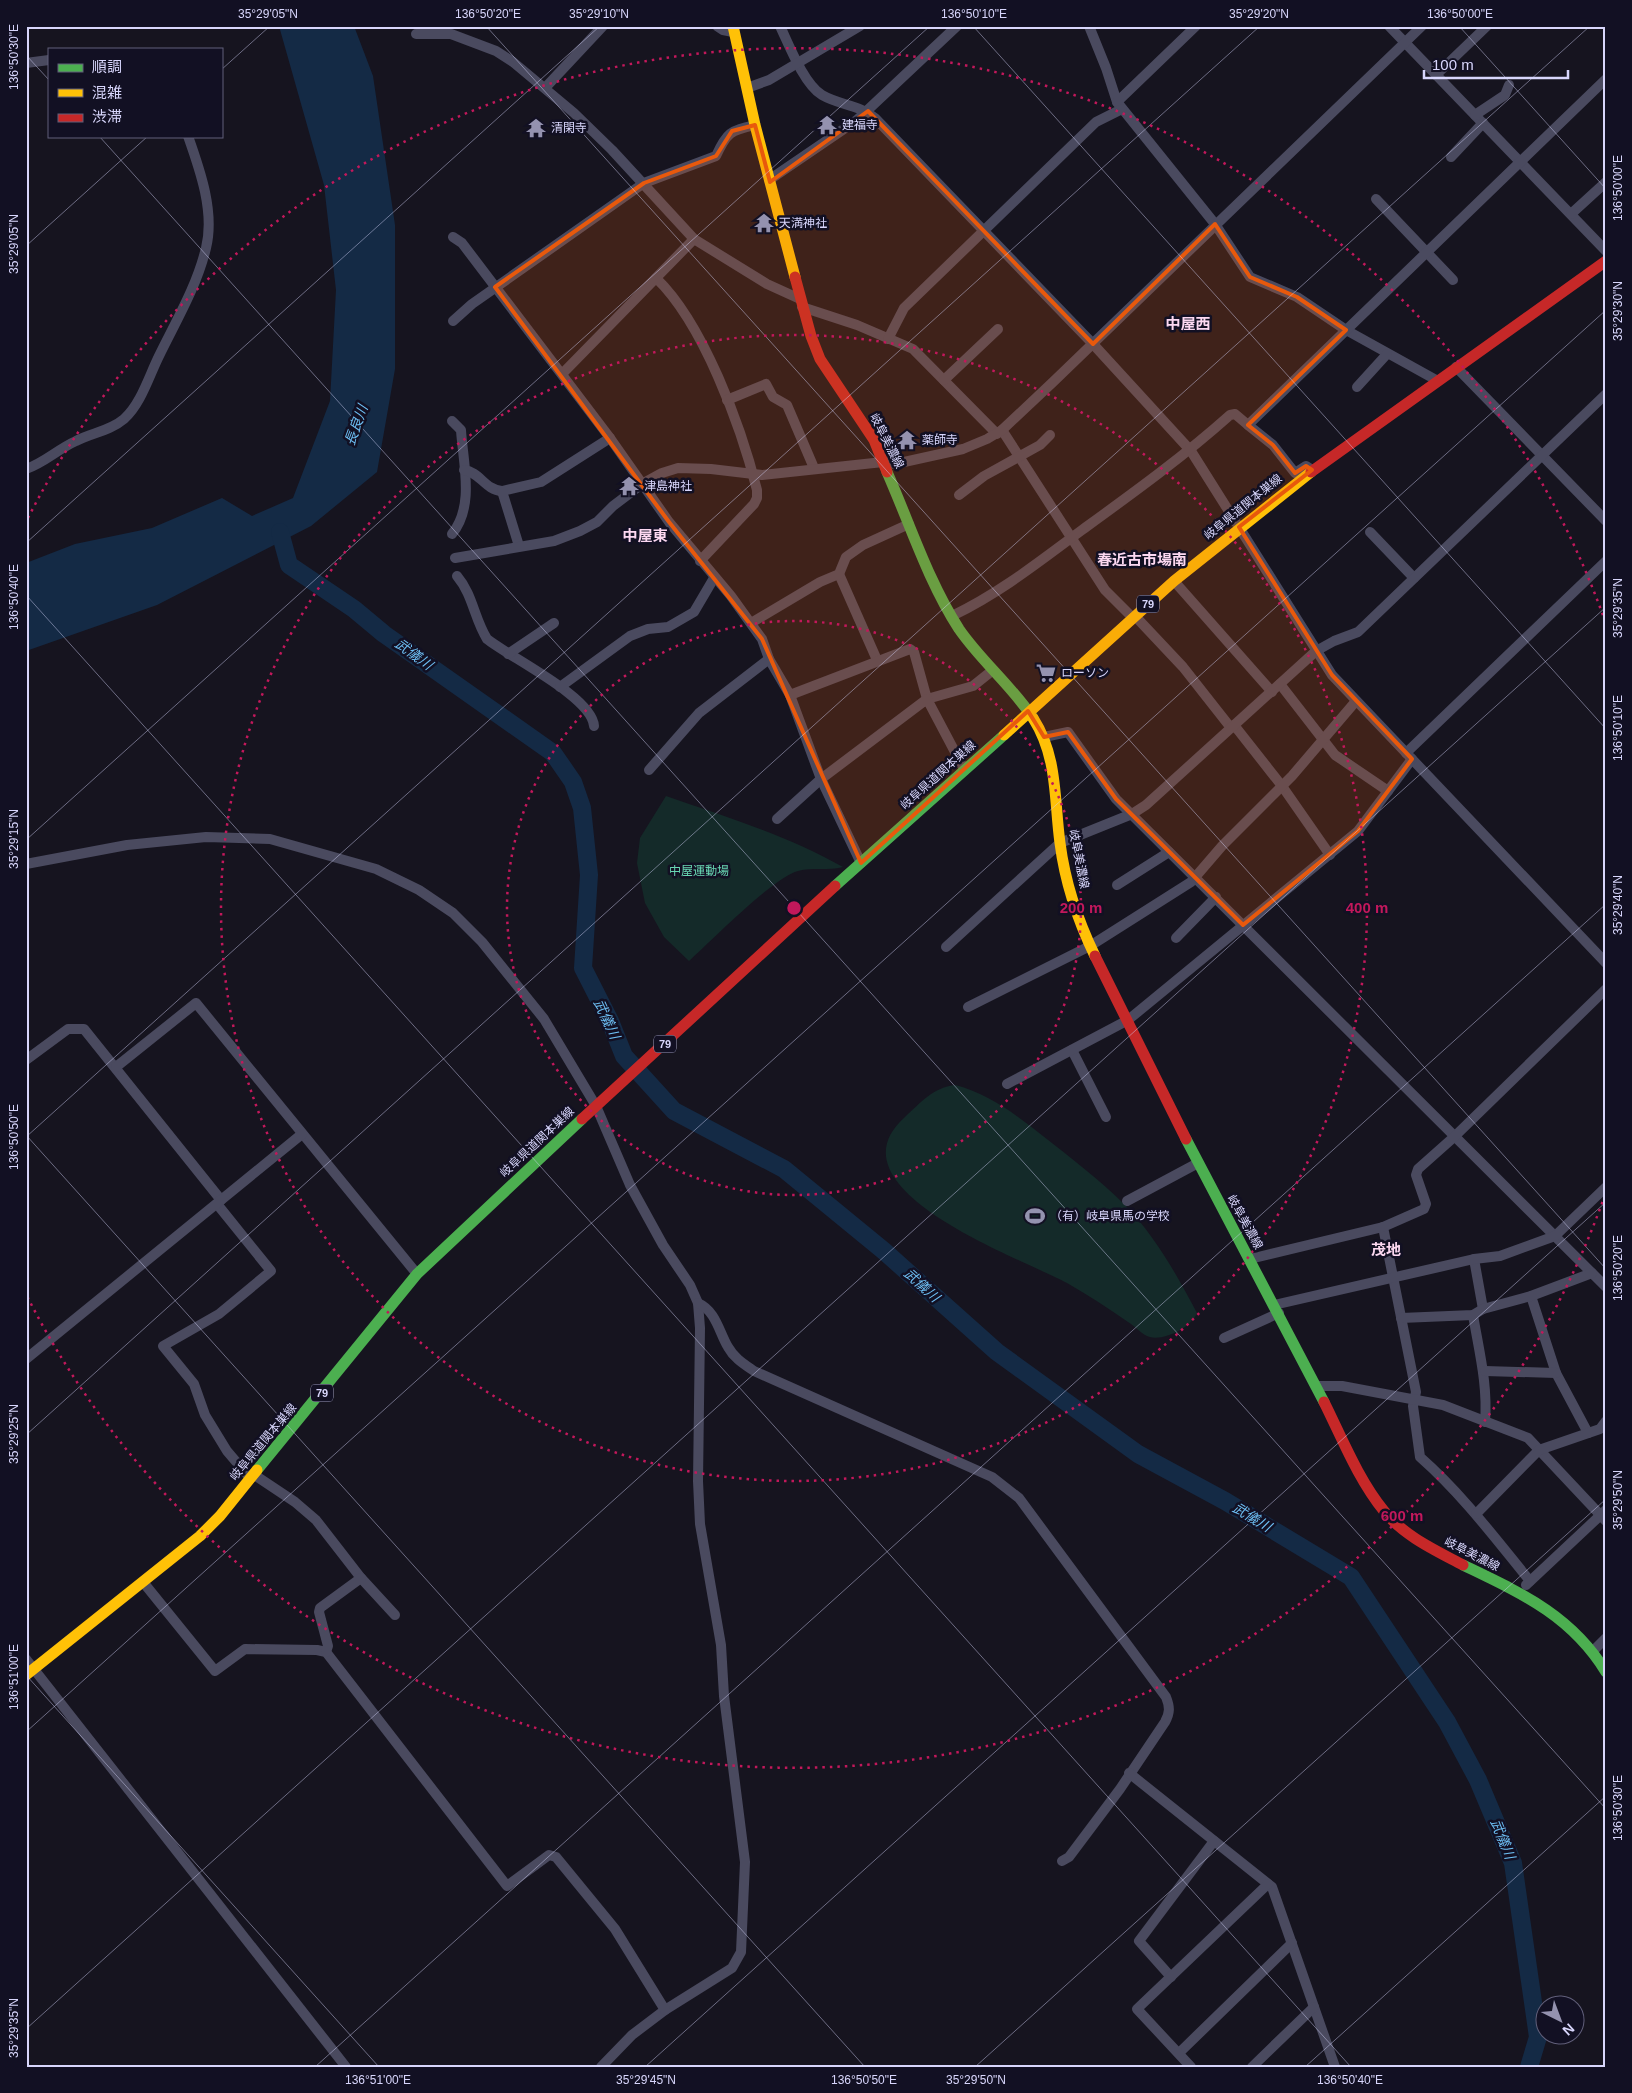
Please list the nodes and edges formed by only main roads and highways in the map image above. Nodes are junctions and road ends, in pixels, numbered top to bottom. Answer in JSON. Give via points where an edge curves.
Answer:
{"nodes":[{"id":1,"x":733,"y":29,"type":"edge"},
{"id":2,"x":1606,"y":261,"type":"edge"},
{"id":3,"x":1028,"y":712,"type":"junction"},
{"id":4,"x":30,"y":1672,"type":"edge"},
{"id":5,"x":1606,"y":1672,"type":"edge"}],
"edges":[{"from":1,"to":3,"type":"main road","name":"岐阜美濃線","via":[[801,303],[820,359],[862,420],[940,596],[972,646]]},
{"from":2,"to":3,"type":"main road","name":"岐阜県道関本巣線","number":"79","via":[[1312,470],[1174,581]]},
{"from":3,"to":4,"type":"main road","name":"岐阜県道関本巣線","number":"79","via":[[466,1226],[418,1274],[220,1516],[200,1536]]},
{"from":3,"to":5,"type":"main road","name":"岐阜美濃線","via":[[1044,737],[1054,770],[1060,843],[1073,899],[1090,946],[1198,1164],[1361,1476],[1384,1511],[1404,1530],[1428,1547],[1518,1592],[1561,1619],[1593,1651]]}]}
